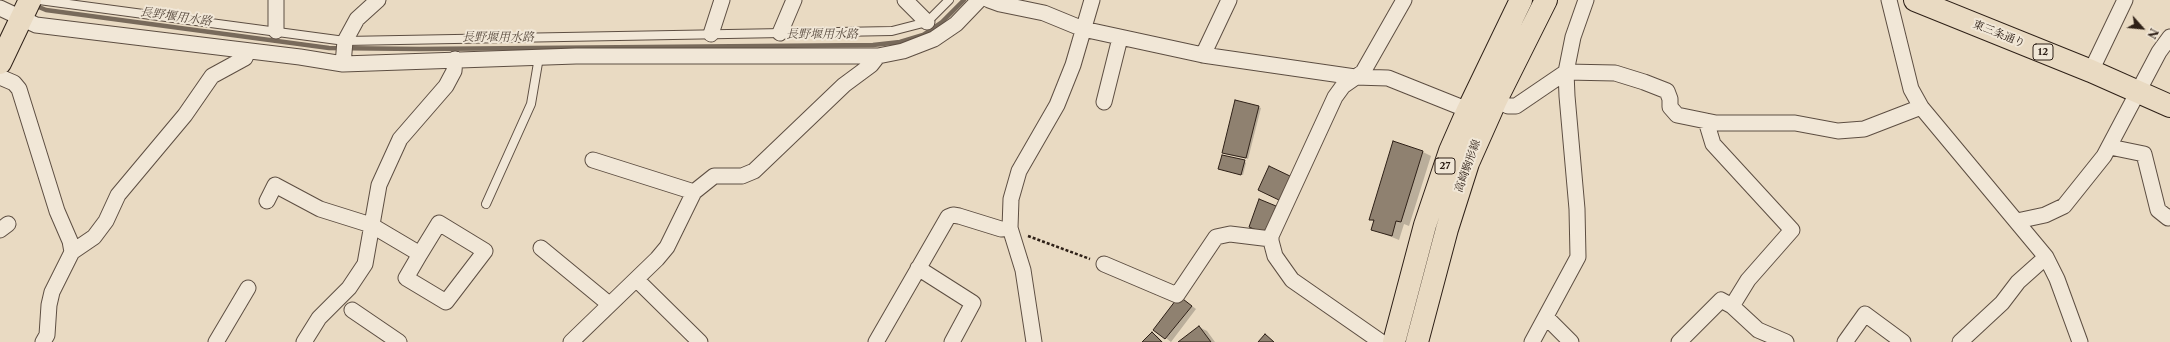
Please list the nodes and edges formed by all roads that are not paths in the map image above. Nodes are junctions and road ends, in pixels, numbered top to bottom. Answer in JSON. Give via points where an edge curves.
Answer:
{"nodes":[{"id":1,"x":276,"y":0,"type":"edge"},
{"id":2,"x":378,"y":0,"type":"edge"},
{"id":3,"x":722,"y":0,"type":"edge"},
{"id":4,"x":794,"y":0,"type":"edge"},
{"id":5,"x":905,"y":0,"type":"edge"},
{"id":6,"x":950,"y":0,"type":"edge"},
{"id":7,"x":979,"y":0,"type":"edge"},
{"id":8,"x":989,"y":0,"type":"edge"},
{"id":9,"x":1092,"y":0,"type":"edge"},
{"id":10,"x":1229,"y":0,"type":"edge"},
{"id":11,"x":1404,"y":0,"type":"edge"},
{"id":12,"x":1546,"y":0,"type":"edge"},
{"id":13,"x":1586,"y":0,"type":"edge"},
{"id":14,"x":1889,"y":0,"type":"edge"},
{"id":15,"x":1915,"y":0,"type":"edge"},
{"id":16,"x":2125,"y":0,"type":"edge"},
{"id":17,"x":1517,"y":2,"type":"edge"},
{"id":18,"x":0,"y":8,"type":"edge"},
{"id":19,"x":29,"y":8,"type":"edge"},
{"id":20,"x":927,"y":22,"type":"junction"},
{"id":21,"x":1083,"y":29,"type":"junction"},
{"id":22,"x":276,"y":31,"type":"junction"},
{"id":23,"x":780,"y":33,"type":"junction"},
{"id":24,"x":711,"y":34,"type":"junction"},
{"id":25,"x":2170,"y":37,"type":"edge"},
{"id":26,"x":1120,"y":38,"type":"junction"},
{"id":27,"x":248,"y":51,"type":"junction"},
{"id":28,"x":345,"y":51,"type":"junction"},
{"id":29,"x":1203,"y":55,"type":"junction"},
{"id":30,"x":878,"y":56,"type":"junction"},
{"id":31,"x":539,"y":57,"type":"junction"},
{"id":32,"x":455,"y":59,"type":"junction"},
{"id":33,"x":0,"y":63,"type":"edge"},
{"id":34,"x":2091,"y":71,"type":"junction"},
{"id":35,"x":1566,"y":72,"type":"junction"},
{"id":36,"x":0,"y":77,"type":"edge"},
{"id":37,"x":1355,"y":77,"type":"junction"},
{"id":38,"x":2139,"y":92,"type":"junction"},
{"id":39,"x":1496,"y":100,"type":"junction"},
{"id":40,"x":1104,"y":102,"type":"dead end"},
{"id":41,"x":2170,"y":106,"type":"edge"},
{"id":42,"x":1920,"y":107,"type":"junction"},
{"id":43,"x":1468,"y":110,"type":"junction"},
{"id":44,"x":1706,"y":121,"type":"junction"},
{"id":45,"x":2110,"y":147,"type":"junction"},
{"id":46,"x":593,"y":160,"type":"dead end"},
{"id":47,"x":694,"y":192,"type":"junction"},
{"id":48,"x":267,"y":201,"type":"dead end"},
{"id":49,"x":486,"y":204,"type":"dead end"},
{"id":50,"x":2170,"y":217,"type":"edge"},
{"id":51,"x":2017,"y":222,"type":"junction"},
{"id":52,"x":371,"y":224,"type":"junction"},
{"id":53,"x":1011,"y":232,"type":"junction"},
{"id":54,"x":1271,"y":239,"type":"junction"},
{"id":55,"x":541,"y":248,"type":"dead end"},
{"id":56,"x":72,"y":252,"type":"junction"},
{"id":57,"x":420,"y":254,"type":"junction"},
{"id":58,"x":2046,"y":257,"type":"junction"},
{"id":59,"x":1104,"y":264,"type":"road end"},
{"id":60,"x":918,"y":268,"type":"junction"},
{"id":61,"x":637,"y":280,"type":"junction"},
{"id":62,"x":248,"y":288,"type":"dead end"},
{"id":63,"x":609,"y":304,"type":"junction"},
{"id":64,"x":1732,"y":306,"type":"junction"},
{"id":65,"x":352,"y":310,"type":"dead end"},
{"id":66,"x":1546,"y":317,"type":"junction"},
{"id":67,"x":43,"y":342,"type":"edge"},
{"id":68,"x":216,"y":342,"type":"edge"},
{"id":69,"x":304,"y":342,"type":"edge"},
{"id":70,"x":399,"y":342,"type":"edge"},
{"id":71,"x":571,"y":342,"type":"edge"},
{"id":72,"x":700,"y":342,"type":"edge"},
{"id":73,"x":876,"y":342,"type":"edge"},
{"id":74,"x":952,"y":342,"type":"edge"},
{"id":75,"x":1034,"y":342,"type":"edge"},
{"id":76,"x":1381,"y":342,"type":"edge"},
{"id":77,"x":1394,"y":342,"type":"edge"},
{"id":78,"x":1417,"y":342,"type":"edge"},
{"id":79,"x":1532,"y":342,"type":"edge"},
{"id":80,"x":1571,"y":342,"type":"edge"},
{"id":81,"x":1679,"y":342,"type":"edge"},
{"id":82,"x":1786,"y":342,"type":"edge"},
{"id":83,"x":1845,"y":342,"type":"edge"},
{"id":84,"x":1903,"y":342,"type":"edge"},
{"id":85,"x":1960,"y":342,"type":"edge"},
{"id":86,"x":2080,"y":342,"type":"edge"}],
"edges":[{"from":1,"to":22,"type":"street"},
{"from":2,"to":28,"type":"street","via":[[356,19]]},
{"from":3,"to":24,"type":"street"},
{"from":4,"to":23,"type":"street"},
{"from":5,"to":20,"type":"street"},
{"from":6,"to":20,"type":"lane"},
{"from":7,"to":30,"type":"street","via":[[956,24],[934,39],[903,51]]},
{"from":8,"to":21,"type":"street","via":[[1044,13]]},
{"from":9,"to":21,"type":"street"},
{"from":10,"to":29,"type":"street"},
{"from":11,"to":37,"type":"street","via":[[1363,72]]},
{"from":12,"to":39,"type":"main road","name":"高崎駒形線","number":"27"},
{"from":13,"to":35,"type":"street","via":[[1573,36]]},
{"from":14,"to":42,"type":"street","via":[[1911,89]]},
{"from":15,"to":34,"type":"main road","name":"東三条通り","number":"12"},
{"from":16,"to":34,"type":"street"},
{"from":17,"to":43,"type":"main road","name":"高崎駒形線","number":"27"},
{"from":18,"to":19,"type":"street"},
{"from":19,"to":22,"type":"lane"},
{"from":19,"to":27,"type":"street","via":[[36,24]]},
{"from":19,"to":33,"type":"main road"},
{"from":20,"to":23,"type":"lane","via":[[892,31]]},
{"from":21,"to":26,"type":"street"},
{"from":21,"to":53,"type":"street","via":[[1073,65],[1057,105],[1015,182],[1011,199]]},
{"from":22,"to":28,"type":"lane"},
{"from":23,"to":24,"type":"lane"},
{"from":24,"to":28,"type":"lane"},
{"from":25,"to":38,"type":"street","via":[[2159,52]]},
{"from":26,"to":29,"type":"street"},
{"from":26,"to":40,"type":"street"},
{"from":27,"to":28,"type":"street"},
{"from":27,"to":56,"type":"street","via":[[245,58],[212,76],[184,115],[118,195],[106,221],[94,237]]},
{"from":28,"to":32,"type":"street"},
{"from":29,"to":37,"type":"street"},
{"from":30,"to":31,"type":"street"},
{"from":30,"to":47,"type":"street","via":[[754,171],[742,176],[714,176]]},
{"from":31,"to":32,"type":"street"},
{"from":31,"to":49,"type":"lane","via":[[531,104]]},
{"from":32,"to":52,"type":"street","via":[[454,71],[446,86],[400,139],[379,185]]},
{"from":34,"to":38,"type":"main road","name":"東三条通り","number":"12"},
{"from":35,"to":39,"type":"street","via":[[1516,106],[1508,106]]},
{"from":35,"to":44,"type":"street","via":[[1615,73],[1644,82],[1667,91],[1670,107],[1677,115]]},
{"from":35,"to":66,"type":"street","via":[[1577,210],[1578,257]]},
{"from":36,"to":56,"type":"street","via":[[14,83],[19,89]]},
{"from":37,"to":43,"type":"street","via":[[1388,78]]},
{"from":37,"to":54,"type":"street","via":[[1342,86],[1335,97]]},
{"from":38,"to":41,"type":"main road","name":"東三条通り","number":"12"},
{"from":38,"to":45,"type":"street"},
{"from":39,"to":78,"type":"main road","name":"高崎駒形線","number":"27","via":[[1477,140],[1459,190]]},
{"from":42,"to":44,"type":"street","via":[[1864,129],[1838,131],[1795,123]]},
{"from":42,"to":51,"type":"street"},
{"from":43,"to":77,"type":"main road","name":"高崎駒形線","number":"27","via":[[1450,151],[1425,225]]},
{"from":44,"to":64,"type":"street","via":[[1713,144],[1792,230],[1748,280]]},
{"from":45,"to":50,"type":"street","via":[[2144,154],[2158,210]]},
{"from":45,"to":51,"type":"street","via":[[2064,206],[2044,215]]},
{"from":46,"to":47,"type":"street"},
{"from":47,"to":61,"type":"street","via":[[667,246]]},
{"from":48,"to":52,"type":"street","via":[[276,185],[320,210]]},
{"from":51,"to":58,"type":"street"},
{"from":52,"to":57,"type":"street"},
{"from":52,"to":69,"type":"street","via":[[365,264],[349,288],[319,318]]},
{"from":53,"to":60,"type":"street","via":[[953,215],[948,218]]},
{"from":53,"to":75,"type":"street","via":[[1023,270]]},
{"from":54,"to":59,"type":"street","via":[[1230,234],[1216,237],[1177,295]]},
{"from":54,"to":76,"type":"street","via":[[1272,250],[1292,280]]},
{"from":55,"to":63,"type":"street"},
{"from":56,"to":67,"type":"street","via":[[52,292],[47,335]]},
{"from":57,"to":57,"type":"street","via":[[439,223],[485,251],[446,302],[406,278]]},
{"from":58,"to":85,"type":"street"},
{"from":58,"to":86,"type":"street","via":[[2057,278]]},
{"from":60,"to":73,"type":"street"},
{"from":60,"to":74,"type":"street","via":[[973,303]]},
{"from":61,"to":63,"type":"street"},
{"from":61,"to":72,"type":"street"},
{"from":62,"to":68,"type":"street"},
{"from":63,"to":71,"type":"street"},
{"from":64,"to":81,"type":"street","via":[[1721,300]]},
{"from":64,"to":82,"type":"street","via":[[1758,330]]},
{"from":65,"to":70,"type":"street"},
{"from":66,"to":79,"type":"street"},
{"from":66,"to":80,"type":"street"},
{"from":83,"to":84,"type":"street","via":[[1865,314]]}]}
